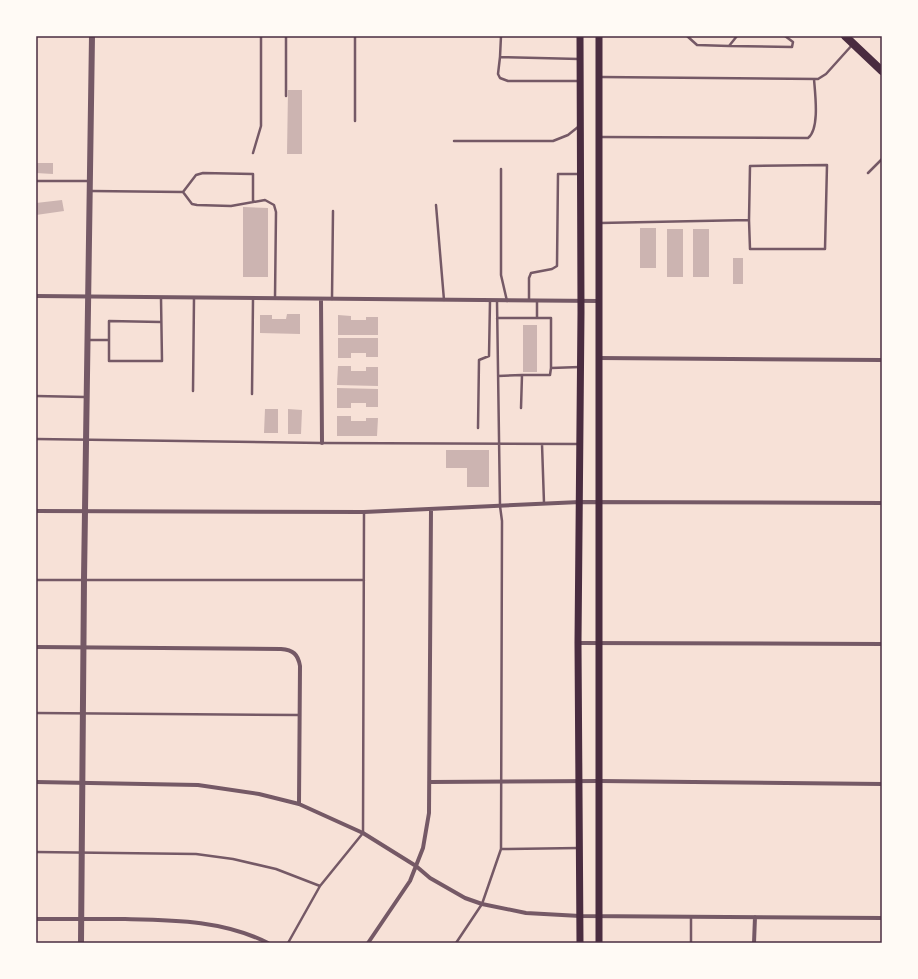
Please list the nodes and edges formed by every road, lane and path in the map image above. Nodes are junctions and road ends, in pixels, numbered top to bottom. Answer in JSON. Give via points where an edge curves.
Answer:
{"nodes":[{"id":1,"x":92,"y":36,"type":"edge"},
{"id":2,"x":262,"y":36,"type":"edge"},
{"id":3,"x":286,"y":36,"type":"edge"},
{"id":4,"x":355,"y":36,"type":"edge"},
{"id":5,"x":501,"y":36,"type":"edge"},
{"id":6,"x":580,"y":36,"type":"edge"},
{"id":7,"x":599,"y":36,"type":"edge"},
{"id":8,"x":687,"y":36,"type":"edge"},
{"id":9,"x":737,"y":36,"type":"edge"},
{"id":10,"x":785,"y":36,"type":"edge"},
{"id":11,"x":845,"y":36,"type":"edge"},
{"id":12,"x":854,"y":44,"type":"junction"},
{"id":13,"x":729,"y":46,"type":"junction"},
{"id":14,"x":500,"y":57,"type":"junction"},
{"id":15,"x":580,"y":59,"type":"junction"},
{"id":16,"x":882,"y":70,"type":"edge"},
{"id":17,"x":600,"y":77,"type":"junction"},
{"id":18,"x":814,"y":79,"type":"junction"},
{"id":19,"x":580,"y":81,"type":"junction"},
{"id":20,"x":286,"y":96,"type":"dead end"},
{"id":21,"x":354,"y":121,"type":"dead end"},
{"id":22,"x":580,"y":125,"type":"junction"},
{"id":23,"x":599,"y":137,"type":"junction"},
{"id":24,"x":454,"y":141,"type":"dead end"},
{"id":25,"x":253,"y":153,"type":"dead end"},
{"id":26,"x":882,"y":159,"type":"edge"},
{"id":27,"x":501,"y":169,"type":"dead end"},
{"id":28,"x":868,"y":173,"type":"dead end"},
{"id":29,"x":580,"y":174,"type":"junction"},
{"id":30,"x":36,"y":180,"type":"edge"},
{"id":31,"x":90,"y":181,"type":"junction"},
{"id":32,"x":90,"y":191,"type":"junction"},
{"id":33,"x":183,"y":192,"type":"junction"},
{"id":34,"x":253,"y":201,"type":"junction"},
{"id":35,"x":436,"y":205,"type":"dead end"},
{"id":36,"x":333,"y":211,"type":"dead end"},
{"id":37,"x":749,"y":220,"type":"junction"},
{"id":38,"x":599,"y":223,"type":"junction"},
{"id":39,"x":36,"y":296,"type":"edge"},
{"id":40,"x":89,"y":297,"type":"junction"},
{"id":41,"x":161,"y":298,"type":"junction"},
{"id":42,"x":194,"y":298,"type":"junction"},
{"id":43,"x":253,"y":299,"type":"junction"},
{"id":44,"x":274,"y":299,"type":"junction"},
{"id":45,"x":321,"y":300,"type":"junction"},
{"id":46,"x":332,"y":300,"type":"junction"},
{"id":47,"x":444,"y":301,"type":"junction"},
{"id":48,"x":490,"y":301,"type":"junction"},
{"id":49,"x":497,"y":301,"type":"junction"},
{"id":50,"x":507,"y":301,"type":"junction"},
{"id":51,"x":529,"y":301,"type":"junction"},
{"id":52,"x":537,"y":301,"type":"junction"},
{"id":53,"x":581,"y":301,"type":"junction"},
{"id":54,"x":600,"y":301,"type":"junction"},
{"id":55,"x":497,"y":318,"type":"junction"},
{"id":56,"x":537,"y":318,"type":"junction"},
{"id":57,"x":161,"y":322,"type":"junction"},
{"id":58,"x":89,"y":340,"type":"junction"},
{"id":59,"x":109,"y":340,"type":"junction"},
{"id":60,"x":598,"y":358,"type":"junction"},
{"id":61,"x":882,"y":360,"type":"edge"},
{"id":62,"x":580,"y":367,"type":"junction"},
{"id":63,"x":551,"y":368,"type":"junction"},
{"id":64,"x":498,"y":376,"type":"junction"},
{"id":65,"x":522,"y":376,"type":"junction"},
{"id":66,"x":193,"y":391,"type":"dead end"},
{"id":67,"x":252,"y":394,"type":"dead end"},
{"id":68,"x":36,"y":396,"type":"edge"},
{"id":69,"x":87,"y":397,"type":"junction"},
{"id":70,"x":521,"y":408,"type":"dead end"},
{"id":71,"x":478,"y":428,"type":"dead end"},
{"id":72,"x":36,"y":439,"type":"edge"},
{"id":73,"x":86,"y":440,"type":"junction"},
{"id":74,"x":322,"y":444,"type":"junction"},
{"id":75,"x":499,"y":444,"type":"junction"},
{"id":76,"x":542,"y":444,"type":"junction"},
{"id":77,"x":580,"y":444,"type":"junction"},
{"id":78,"x":580,"y":502,"type":"junction"},
{"id":79,"x":599,"y":502,"type":"junction"},
{"id":80,"x":882,"y":503,"type":"edge"},
{"id":81,"x":544,"y":504,"type":"junction"},
{"id":82,"x":500,"y":506,"type":"junction"},
{"id":83,"x":431,"y":509,"type":"junction"},
{"id":84,"x":36,"y":510,"type":"edge"},
{"id":85,"x":86,"y":510,"type":"junction"},
{"id":86,"x":364,"y":512,"type":"junction"},
{"id":87,"x":84,"y":579,"type":"junction"},
{"id":88,"x":36,"y":580,"type":"edge"},
{"id":89,"x":364,"y":580,"type":"junction"},
{"id":90,"x":578,"y":643,"type":"junction"},
{"id":91,"x":600,"y":643,"type":"junction"},
{"id":92,"x":882,"y":644,"type":"edge"},
{"id":93,"x":84,"y":646,"type":"junction"},
{"id":94,"x":36,"y":647,"type":"edge"},
{"id":95,"x":84,"y":712,"type":"junction"},
{"id":96,"x":36,"y":713,"type":"edge"},
{"id":97,"x":300,"y":716,"type":"junction"},
{"id":98,"x":36,"y":782,"type":"edge"},
{"id":99,"x":83,"y":782,"type":"junction"},
{"id":100,"x":430,"y":782,"type":"junction"},
{"id":101,"x":580,"y":782,"type":"junction"},
{"id":102,"x":600,"y":782,"type":"junction"},
{"id":103,"x":502,"y":783,"type":"junction"},
{"id":104,"x":882,"y":784,"type":"edge"},
{"id":105,"x":299,"y":804,"type":"junction"},
{"id":106,"x":363,"y":833,"type":"junction"},
{"id":107,"x":580,"y":848,"type":"junction"},
{"id":108,"x":501,"y":849,"type":"junction"},
{"id":109,"x":82,"y":851,"type":"junction"},
{"id":110,"x":36,"y":852,"type":"edge"},
{"id":111,"x":416,"y":866,"type":"junction"},
{"id":112,"x":320,"y":886,"type":"junction"},
{"id":113,"x":482,"y":904,"type":"junction"},
{"id":114,"x":580,"y":916,"type":"junction"},
{"id":115,"x":599,"y":916,"type":"junction"},
{"id":116,"x":691,"y":917,"type":"junction"},
{"id":117,"x":755,"y":917,"type":"junction"},
{"id":118,"x":882,"y":918,"type":"edge"},
{"id":119,"x":36,"y":919,"type":"edge"},
{"id":120,"x":82,"y":919,"type":"junction"},
{"id":121,"x":81,"y":943,"type":"edge"},
{"id":122,"x":268,"y":943,"type":"edge"},
{"id":123,"x":288,"y":943,"type":"edge"},
{"id":124,"x":368,"y":943,"type":"edge"},
{"id":125,"x":456,"y":943,"type":"edge"},
{"id":126,"x":580,"y":943,"type":"edge"},
{"id":127,"x":599,"y":943,"type":"edge"},
{"id":128,"x":691,"y":943,"type":"edge"},
{"id":129,"x":754,"y":943,"type":"edge"}],
"edges":[{"from":1,"to":31,"type":"street"},
{"from":2,"to":25,"type":"lane","via":[[261,126]]},
{"from":3,"to":20,"type":"lane"},
{"from":4,"to":21,"type":"lane"},
{"from":5,"to":14,"type":"lane"},
{"from":6,"to":15,"type":"main road"},
{"from":7,"to":17,"type":"main road"},
{"from":8,"to":13,"type":"lane","via":[[697,45]]},
{"from":9,"to":13,"type":"lane"},
{"from":10,"to":13,"type":"lane","via":[[792,42],[792,47]]},
{"from":11,"to":12,"type":"main road"},
{"from":12,"to":16,"type":"main road"},
{"from":12,"to":18,"type":"lane","via":[[826,74]]},
{"from":14,"to":15,"type":"lane"},
{"from":14,"to":19,"type":"lane","via":[[498,74],[500,78],[508,81]]},
{"from":15,"to":19,"type":"main road"},
{"from":17,"to":18,"type":"lane"},
{"from":17,"to":23,"type":"main road"},
{"from":18,"to":23,"type":"lane","via":[[815,127],[808,138]]},
{"from":19,"to":22,"type":"main road"},
{"from":22,"to":24,"type":"lane","via":[[568,135],[553,142]]},
{"from":22,"to":29,"type":"main road"},
{"from":23,"to":38,"type":"main road"},
{"from":26,"to":28,"type":"lane"},
{"from":27,"to":50,"type":"lane","via":[[502,275]]},
{"from":29,"to":51,"type":"lane","via":[[558,174],[557,266],[531,273]]},
{"from":29,"to":53,"type":"main road"},
{"from":30,"to":31,"type":"lane"},
{"from":31,"to":32,"type":"street"},
{"from":32,"to":33,"type":"lane"},
{"from":32,"to":40,"type":"street"},
{"from":33,"to":34,"type":"lane","via":[[192,204],[197,205],[231,206]]},
{"from":33,"to":34,"type":"lane","via":[[196,175],[203,173],[252,174]]},
{"from":34,"to":44,"type":"lane","via":[[265,200],[272,203],[276,212]]},
{"from":35,"to":47,"type":"lane"},
{"from":36,"to":46,"type":"lane"},
{"from":37,"to":37,"type":"lane","via":[[750,166],[827,165],[825,249],[750,249]]},
{"from":37,"to":38,"type":"lane"},
{"from":38,"to":54,"type":"main road"},
{"from":39,"to":40,"type":"street"},
{"from":40,"to":41,"type":"street"},
{"from":40,"to":58,"type":"street"},
{"from":41,"to":42,"type":"street"},
{"from":41,"to":57,"type":"lane"},
{"from":42,"to":43,"type":"street"},
{"from":42,"to":66,"type":"lane"},
{"from":43,"to":44,"type":"street"},
{"from":43,"to":67,"type":"lane"},
{"from":44,"to":45,"type":"street"},
{"from":45,"to":46,"type":"street"},
{"from":45,"to":74,"type":"street"},
{"from":46,"to":47,"type":"street"},
{"from":47,"to":48,"type":"street"},
{"from":48,"to":49,"type":"street"},
{"from":48,"to":71,"type":"lane","via":[[489,356],[479,360]]},
{"from":49,"to":50,"type":"street"},
{"from":49,"to":55,"type":"lane"},
{"from":50,"to":51,"type":"street"},
{"from":51,"to":52,"type":"street"},
{"from":52,"to":53,"type":"street"},
{"from":52,"to":56,"type":"lane"},
{"from":53,"to":54,"type":"street"},
{"from":53,"to":62,"type":"main road"},
{"from":54,"to":60,"type":"main road"},
{"from":55,"to":56,"type":"lane"},
{"from":55,"to":64,"type":"lane"},
{"from":56,"to":63,"type":"lane","via":[[551,318]]},
{"from":57,"to":59,"type":"lane","via":[[109,321]]},
{"from":57,"to":59,"type":"lane","via":[[162,361],[109,361]]},
{"from":58,"to":59,"type":"lane"},
{"from":58,"to":69,"type":"street"},
{"from":60,"to":61,"type":"street"},
{"from":60,"to":79,"type":"main road"},
{"from":62,"to":63,"type":"lane"},
{"from":62,"to":77,"type":"main road"},
{"from":63,"to":65,"type":"lane","via":[[550,376]]},
{"from":64,"to":65,"type":"lane"},
{"from":64,"to":75,"type":"lane"},
{"from":65,"to":70,"type":"lane"},
{"from":68,"to":69,"type":"lane"},
{"from":69,"to":73,"type":"street"},
{"from":72,"to":73,"type":"lane"},
{"from":73,"to":74,"type":"lane"},
{"from":73,"to":85,"type":"street"},
{"from":74,"to":75,"type":"lane"},
{"from":75,"to":76,"type":"lane"},
{"from":75,"to":82,"type":"lane"},
{"from":76,"to":77,"type":"lane"},
{"from":76,"to":81,"type":"lane"},
{"from":77,"to":78,"type":"main road"},
{"from":78,"to":79,"type":"street"},
{"from":78,"to":81,"type":"street"},
{"from":78,"to":90,"type":"main road"},
{"from":79,"to":80,"type":"street"},
{"from":79,"to":91,"type":"main road"},
{"from":81,"to":82,"type":"street"},
{"from":82,"to":83,"type":"street"},
{"from":82,"to":103,"type":"lane"},
{"from":83,"to":86,"type":"street"},
{"from":83,"to":100,"type":"street"},
{"from":84,"to":85,"type":"street"},
{"from":85,"to":86,"type":"street"},
{"from":85,"to":87,"type":"street"},
{"from":86,"to":89,"type":"lane"},
{"from":87,"to":88,"type":"lane"},
{"from":87,"to":89,"type":"lane"},
{"from":87,"to":93,"type":"street"},
{"from":89,"to":106,"type":"lane"},
{"from":90,"to":91,"type":"street"},
{"from":90,"to":101,"type":"main road"},
{"from":91,"to":92,"type":"street"},
{"from":91,"to":102,"type":"main road"},
{"from":93,"to":94,"type":"street"},
{"from":93,"to":95,"type":"street"},
{"from":93,"to":97,"type":"street","via":[[288,650],[297,654],[300,666]]},
{"from":95,"to":96,"type":"lane"},
{"from":95,"to":97,"type":"lane"},
{"from":95,"to":99,"type":"street"},
{"from":97,"to":105,"type":"street"},
{"from":98,"to":99,"type":"street"},
{"from":99,"to":105,"type":"street","via":[[198,786],[259,794]]},
{"from":99,"to":109,"type":"street"},
{"from":100,"to":103,"type":"street"},
{"from":100,"to":111,"type":"street","via":[[426,833]]},
{"from":101,"to":102,"type":"street"},
{"from":101,"to":103,"type":"street"},
{"from":101,"to":107,"type":"main road"},
{"from":102,"to":104,"type":"street"},
{"from":102,"to":115,"type":"main road"},
{"from":103,"to":108,"type":"lane"},
{"from":105,"to":106,"type":"street"},
{"from":106,"to":111,"type":"street"},
{"from":106,"to":112,"type":"lane"},
{"from":107,"to":108,"type":"lane"},
{"from":107,"to":114,"type":"main road"},
{"from":108,"to":113,"type":"lane"},
{"from":109,"to":110,"type":"lane"},
{"from":109,"to":112,"type":"lane","via":[[196,854],[233,859],[276,869]]},
{"from":109,"to":120,"type":"street"},
{"from":111,"to":113,"type":"street","via":[[430,878],[465,898]]},
{"from":111,"to":124,"type":"street","via":[[410,880]]},
{"from":112,"to":123,"type":"lane"},
{"from":113,"to":114,"type":"street","via":[[526,913]]},
{"from":113,"to":125,"type":"lane"},
{"from":114,"to":115,"type":"street"},
{"from":114,"to":126,"type":"main road"},
{"from":115,"to":116,"type":"street"},
{"from":115,"to":127,"type":"main road"},
{"from":116,"to":117,"type":"street"},
{"from":116,"to":128,"type":"lane"},
{"from":117,"to":118,"type":"street"},
{"from":117,"to":129,"type":"street"},
{"from":119,"to":120,"type":"street"},
{"from":120,"to":121,"type":"street"},
{"from":120,"to":122,"type":"street","via":[[196,922],[234,930]]}]}
